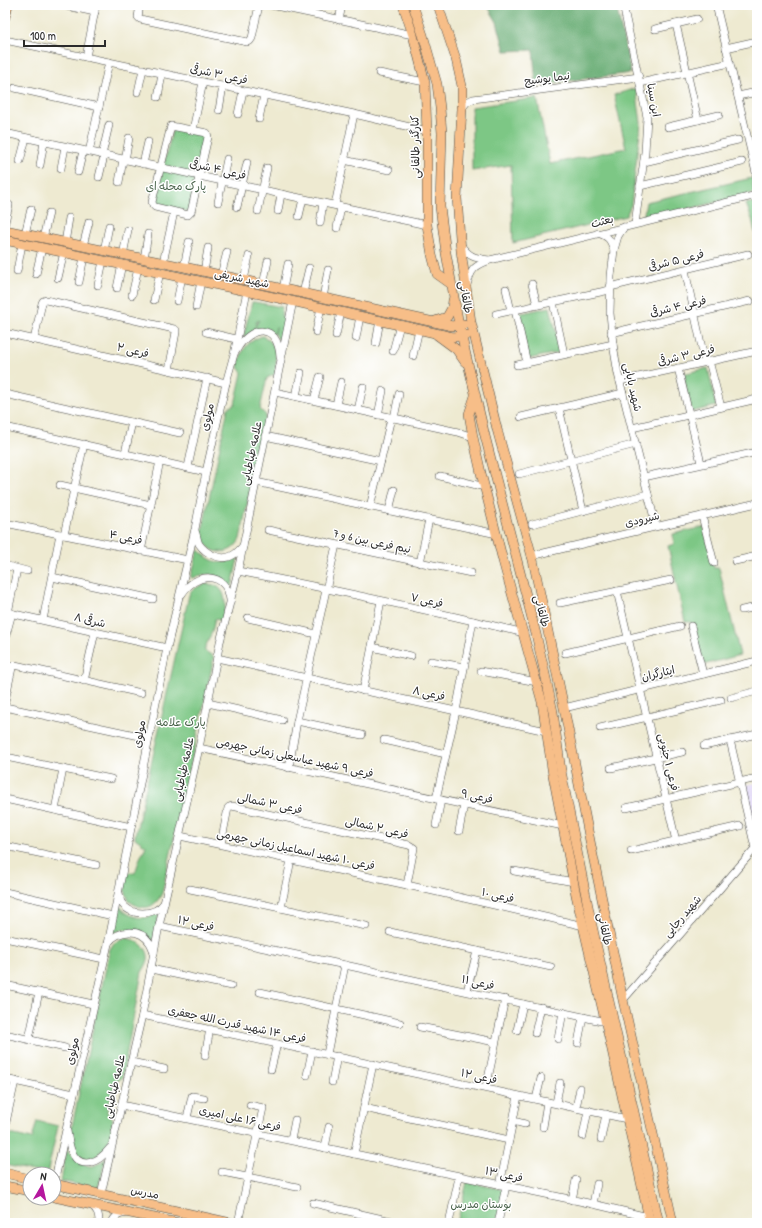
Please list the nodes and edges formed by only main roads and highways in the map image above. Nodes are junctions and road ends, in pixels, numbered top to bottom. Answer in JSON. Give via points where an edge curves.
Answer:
{"nodes":[{"id":1,"x":8,"y":5,"type":"edge"},
{"id":2,"x":403,"y":5,"type":"edge"},
{"id":3,"x":413,"y":5,"type":"edge"},
{"id":4,"x":438,"y":5,"type":"edge"},
{"id":5,"x":5,"y":17,"type":"edge"},
{"id":6,"x":5,"y":230,"type":"edge"},
{"id":7,"x":24,"y":239,"type":"junction"},
{"id":8,"x":5,"y":240,"type":"edge"},
{"id":9,"x":42,"y":243,"type":"junction"},
{"id":10,"x":180,"y":266,"type":"junction"},
{"id":11,"x":178,"y":276,"type":"junction"},
{"id":12,"x":452,"y":289,"type":"junction"},
{"id":13,"x":405,"y":316,"type":"junction"},
{"id":14,"x":432,"y":322,"type":"junction"},
{"id":15,"x":471,"y":322,"type":"junction"},
{"id":16,"x":400,"y":325,"type":"junction"},
{"id":17,"x":459,"y":325,"type":"junction"},
{"id":18,"x":433,"y":332,"type":"junction"},
{"id":19,"x":473,"y":333,"type":"junction"},
{"id":20,"x":462,"y":336,"type":"junction"},
{"id":21,"x":469,"y":367,"type":"junction"},
{"id":22,"x":475,"y":395,"type":"junction"},
{"id":23,"x":560,"y":764,"type":"junction"},
{"id":24,"x":557,"y":796,"type":"junction"},
{"id":25,"x":5,"y":1173,"type":"edge"},
{"id":26,"x":22,"y":1177,"type":"edge"},
{"id":27,"x":5,"y":1186,"type":"edge"},
{"id":28,"x":62,"y":1186,"type":"edge"},
{"id":29,"x":22,"y":1189,"type":"edge"},
{"id":30,"x":62,"y":1199,"type":"edge"},
{"id":31,"x":649,"y":1220,"type":"edge"},
{"id":32,"x":213,"y":1221,"type":"edge"},
{"id":33,"x":178,"y":1223,"type":"edge"},
{"id":34,"x":231,"y":1223,"type":"edge"},
{"id":35,"x":658,"y":1223,"type":"edge"},
{"id":36,"x":673,"y":1223,"type":"edge"}],
"edges":[{"from":1,"to":5,"type":"main road"},
{"from":2,"to":12,"type":"main road","name":"کنارگذر طالقانی","via":[[425,82],[427,225],[432,255],[437,274]]},
{"from":3,"to":12,"type":"main road","name":"طالقانی","via":[[440,102],[440,207]]},
{"from":4,"to":15,"type":"main road","name":"طالقانی","via":[[462,86],[457,198],[460,243]]},
{"from":6,"to":7,"type":"main road","name":"شهید شریفی"},
{"from":7,"to":8,"type":"main road","name":"شهید شریفی"},
{"from":7,"to":9,"type":"main road","name":"شهید شریفی"},
{"from":9,"to":10,"type":"main road","name":"شهید شریفی","via":[[83,246]]},
{"from":9,"to":11,"type":"main road","name":"شهید شریفی","via":[[64,252]]},
{"from":10,"to":11,"type":"main road"},
{"from":10,"to":13,"type":"main road","name":"شهید شریفی"},
{"from":11,"to":16,"type":"main road","name":"شهید شریفی"},
{"from":12,"to":14,"type":"main road","via":[[452,308],[447,317]]},
{"from":12,"to":17,"type":"main road","name":"طالقانی"},
{"from":13,"to":14,"type":"main road","name":"شهید شریفی"},
{"from":13,"to":16,"type":"main road","via":[[407,322]]},
{"from":14,"to":17,"type":"main road","name":"شهید شریفی"},
{"from":15,"to":17,"type":"main road","name":"شهید شریفی"},
{"from":15,"to":19,"type":"main road","name":"طالقانی"},
{"from":16,"to":18,"type":"main road","name":"شهید شریفی"},
{"from":17,"to":20,"type":"main road","name":"طالقانی"},
{"from":18,"to":20,"type":"main road","name":"شهید شریفی","via":[[453,337]]},
{"from":18,"to":21,"type":"main road","via":[[456,349]]},
{"from":19,"to":20,"type":"main road","name":"شهید شریفی"},
{"from":19,"to":36,"type":"main road","name":"طالقانی","via":[[531,556],[623,1000]]},
{"from":20,"to":21,"type":"main road","name":"طالقانی"},
{"from":21,"to":22,"type":"main road","name":"طالقانی"},
{"from":22,"to":23,"type":"main road","name":"طالقانی","via":[[536,634],[553,712]]},
{"from":22,"to":24,"type":"main road","via":[[469,414],[473,437],[542,702]]},
{"from":23,"to":24,"type":"main road"},
{"from":23,"to":35,"type":"main road","name":"طالقانی","via":[[592,926]]},
{"from":24,"to":31,"type":"main road","via":[[590,958]]},
{"from":25,"to":26,"type":"main road"},
{"from":27,"to":29,"type":"main road"},
{"from":28,"to":32,"type":"main road","name":"مدرس"},
{"from":30,"to":33,"type":"main road"},
{"from":32,"to":34,"type":"main road","name":"مدرس"}]}
